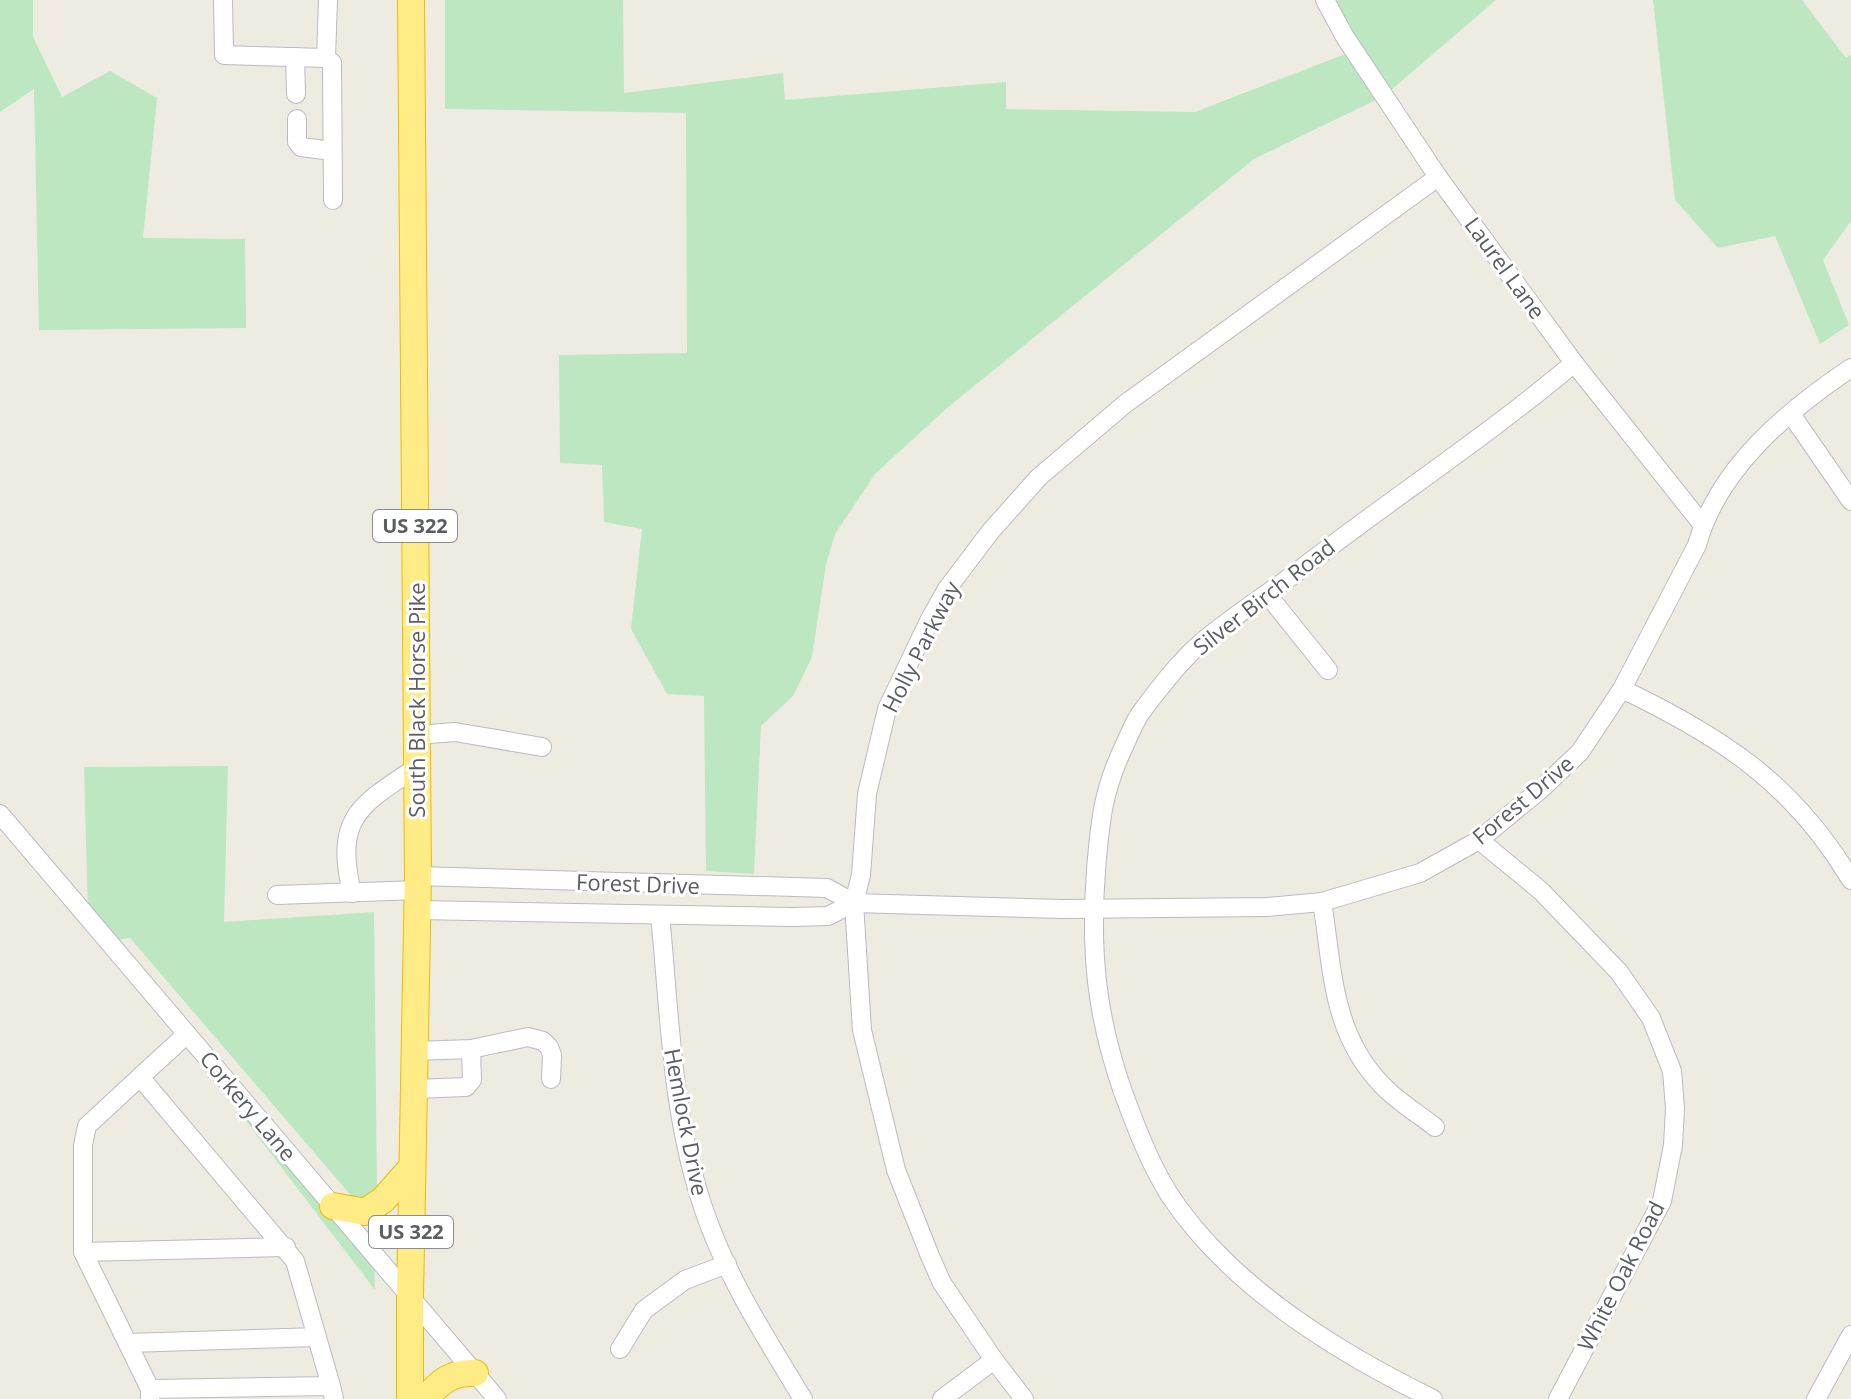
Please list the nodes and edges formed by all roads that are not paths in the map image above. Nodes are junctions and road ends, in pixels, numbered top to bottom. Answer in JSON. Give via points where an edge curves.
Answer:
{"nodes":[{"id":1,"x":223,"y":0,"type":"edge"},
{"id":2,"x":328,"y":0,"type":"edge"},
{"id":3,"x":411,"y":0,"type":"edge"},
{"id":4,"x":1325,"y":0,"type":"edge"},
{"id":5,"x":295,"y":57,"type":"junction"},
{"id":6,"x":326,"y":58,"type":"junction"},
{"id":7,"x":296,"y":94,"type":"dead end"},
{"id":8,"x":297,"y":119,"type":"dead end"},
{"id":9,"x":332,"y":151,"type":"junction"},
{"id":10,"x":1438,"y":177,"type":"junction"},
{"id":11,"x":333,"y":200,"type":"dead end"},
{"id":12,"x":1574,"y":363,"type":"junction"},
{"id":13,"x":1851,"y":368,"type":"edge"},
{"id":14,"x":1791,"y":414,"type":"junction"},
{"id":15,"x":1851,"y":501,"type":"edge"},
{"id":16,"x":1702,"y":524,"type":"junction"},
{"id":17,"x":1267,"y":594,"type":"junction"},
{"id":18,"x":1328,"y":670,"type":"dead end"},
{"id":19,"x":1622,"y":689,"type":"junction"},
{"id":20,"x":417,"y":735,"type":"junction"},
{"id":21,"x":542,"y":747,"type":"dead end"},
{"id":22,"x":417,"y":767,"type":"junction"},
{"id":23,"x":0,"y":814,"type":"edge"},
{"id":24,"x":7,"y":835,"type":"edge"},
{"id":25,"x":1479,"y":840,"type":"junction"},
{"id":26,"x":1851,"y":880,"type":"edge"},
{"id":27,"x":418,"y":892,"type":"junction"},
{"id":28,"x":352,"y":893,"type":"junction"},
{"id":29,"x":277,"y":895,"type":"dead end"},
{"id":30,"x":1322,"y":902,"type":"junction"},
{"id":31,"x":854,"y":903,"type":"junction"},
{"id":32,"x":1092,"y":907,"type":"junction"},
{"id":33,"x":660,"y":915,"type":"junction"},
{"id":34,"x":187,"y":1034,"type":"junction"},
{"id":35,"x":471,"y":1049,"type":"junction"},
{"id":36,"x":415,"y":1051,"type":"junction"},
{"id":37,"x":140,"y":1077,"type":"junction"},
{"id":38,"x":551,"y":1079,"type":"dead end"},
{"id":39,"x":414,"y":1089,"type":"junction"},
{"id":40,"x":1435,"y":1127,"type":"dead end"},
{"id":41,"x":412,"y":1167,"type":"junction"},
{"id":42,"x":333,"y":1206,"type":"junction"},
{"id":43,"x":286,"y":1247,"type":"junction"},
{"id":44,"x":83,"y":1252,"type":"junction"},
{"id":45,"x":727,"y":1264,"type":"junction"},
{"id":46,"x":410,"y":1296,"type":"junction"},
{"id":47,"x":1851,"y":1335,"type":"edge"},
{"id":48,"x":317,"y":1337,"type":"junction"},
{"id":49,"x":128,"y":1343,"type":"junction"},
{"id":50,"x":620,"y":1349,"type":"dead end"},
{"id":51,"x":994,"y":1360,"type":"junction"},
{"id":52,"x":475,"y":1373,"type":"junction"},
{"id":53,"x":332,"y":1392,"type":"edge"},
{"id":54,"x":150,"y":1394,"type":"edge"},
{"id":55,"x":410,"y":1399,"type":"edge"},
{"id":56,"x":426,"y":1399,"type":"edge"},
{"id":57,"x":497,"y":1399,"type":"edge"},
{"id":58,"x":803,"y":1399,"type":"edge"},
{"id":59,"x":942,"y":1399,"type":"edge"},
{"id":60,"x":1024,"y":1399,"type":"edge"},
{"id":61,"x":1433,"y":1399,"type":"edge"},
{"id":62,"x":1558,"y":1399,"type":"edge"},
{"id":63,"x":1816,"y":1399,"type":"edge"}],
"edges":[{"from":1,"to":5,"type":"street","via":[[224,55]]},
{"from":2,"to":6,"type":"street"},
{"from":3,"to":20,"type":"highway","name":"South Black Horse Pike","number":"US 322"},
{"from":4,"to":10,"type":"street","name":"Laurel Lane"},
{"from":5,"to":6,"type":"street"},
{"from":5,"to":7,"type":"street"},
{"from":6,"to":9,"type":"street","via":[[332,63]]},
{"from":8,"to":9,"type":"street","via":[[301,147]]},
{"from":9,"to":11,"type":"street"},
{"from":10,"to":12,"type":"street","name":"Laurel Lane"},
{"from":10,"to":31,"type":"street","name":"Holly Parkway","via":[[1095,427],[1039,477],[965,562],[930,619],[887,709],[870,773]]},
{"from":12,"to":16,"type":"street","name":"Laurel Lane"},
{"from":12,"to":17,"type":"street","name":"Silver Birch Road"},
{"from":13,"to":14,"type":"street","name":"Forest Drive"},
{"from":14,"to":15,"type":"street"},
{"from":14,"to":16,"type":"street","name":"Forest Drive","via":[[1747,454]]},
{"from":16,"to":19,"type":"street","name":"Forest Drive","via":[[1697,545]]},
{"from":17,"to":18,"type":"street"},
{"from":17,"to":32,"type":"street","name":"Silver Birch Road","via":[[1201,643],[1138,715],[1111,773],[1100,816]]},
{"from":19,"to":25,"type":"street","name":"Forest Drive","via":[[1567,766]]},
{"from":19,"to":26,"type":"street","via":[[1697,726],[1758,770],[1812,822]]},
{"from":20,"to":21,"type":"street","via":[[455,732]]},
{"from":20,"to":22,"type":"highway","name":"South Black Horse Pike","number":"US 322"},
{"from":22,"to":27,"type":"highway","name":"South Black Horse Pike","number":"US 322"},
{"from":22,"to":28,"type":"street","via":[[366,801],[353,820],[346,851]]},
{"from":23,"to":24,"type":"street","name":"Corkery Lane"},
{"from":24,"to":34,"type":"street","name":"Corkery Lane"},
{"from":25,"to":30,"type":"street","name":"Forest Drive","via":[[1420,873]]},
{"from":25,"to":62,"type":"street","name":"White Oak Road","via":[[1541,891],[1619,972],[1651,1018],[1672,1071],[1673,1145],[1662,1201]]},
{"from":27,"to":28,"type":"street"},
{"from":27,"to":31,"type":"street","name":"Forest Drive","via":[[827,888]]},
{"from":27,"to":33,"type":"street","name":"Forest Drive"},
{"from":27,"to":36,"type":"highway","name":"South Black Horse Pike","number":"US 322"},
{"from":28,"to":29,"type":"street"},
{"from":30,"to":32,"type":"street","name":"Forest Drive"},
{"from":30,"to":40,"type":"street","via":[[1337,1007],[1351,1042],[1384,1087]]},
{"from":31,"to":32,"type":"street","name":"Forest Drive"},
{"from":31,"to":33,"type":"street","name":"Forest Drive","via":[[828,916]]},
{"from":31,"to":51,"type":"street","name":"Holly Parkway","via":[[859,1010],[896,1170],[942,1283]]},
{"from":32,"to":61,"type":"street","name":"Silver Birch Road","via":[[1094,968],[1114,1063],[1151,1162],[1175,1203],[1218,1253],[1274,1302],[1351,1356]]},
{"from":33,"to":45,"type":"street","name":"Hemlock Drive","via":[[676,1095],[704,1211]]},
{"from":34,"to":37,"type":"street"},
{"from":34,"to":42,"type":"street","name":"Corkery Lane"},
{"from":35,"to":36,"type":"street"},
{"from":35,"to":38,"type":"street","via":[[528,1037],[543,1041],[552,1055]]},
{"from":35,"to":39,"type":"street","via":[[472,1080],[466,1087]]},
{"from":36,"to":39,"type":"highway","name":"South Black Horse Pike","number":"US 322"},
{"from":37,"to":43,"type":"street"},
{"from":37,"to":44,"type":"street","via":[[87,1126]]},
{"from":39,"to":41,"type":"highway","name":"South Black Horse Pike","number":"US 322"},
{"from":41,"to":42,"type":"highway","via":[[365,1212]]},
{"from":41,"to":46,"type":"highway","name":"South Black Horse Pike","number":"US 322"},
{"from":42,"to":46,"type":"street","name":"Corkery Lane"},
{"from":43,"to":44,"type":"street"},
{"from":43,"to":48,"type":"street"},
{"from":44,"to":49,"type":"street"},
{"from":45,"to":50,"type":"street","via":[[685,1280],[644,1310]]},
{"from":45,"to":58,"type":"street","name":"Hemlock Drive"},
{"from":46,"to":52,"type":"street","name":"Corkery Lane"},
{"from":46,"to":55,"type":"highway","name":"South Black Horse Pike","number":"US 322"},
{"from":47,"to":63,"type":"street"},
{"from":48,"to":49,"type":"street"},
{"from":48,"to":53,"type":"street"},
{"from":49,"to":54,"type":"street"},
{"from":51,"to":59,"type":"street"},
{"from":51,"to":60,"type":"street","name":"Holly Parkway"},
{"from":52,"to":56,"type":"highway","via":[[458,1372]]},
{"from":52,"to":57,"type":"street","name":"Corkery Lane"},
{"from":53,"to":54,"type":"street"}]}
